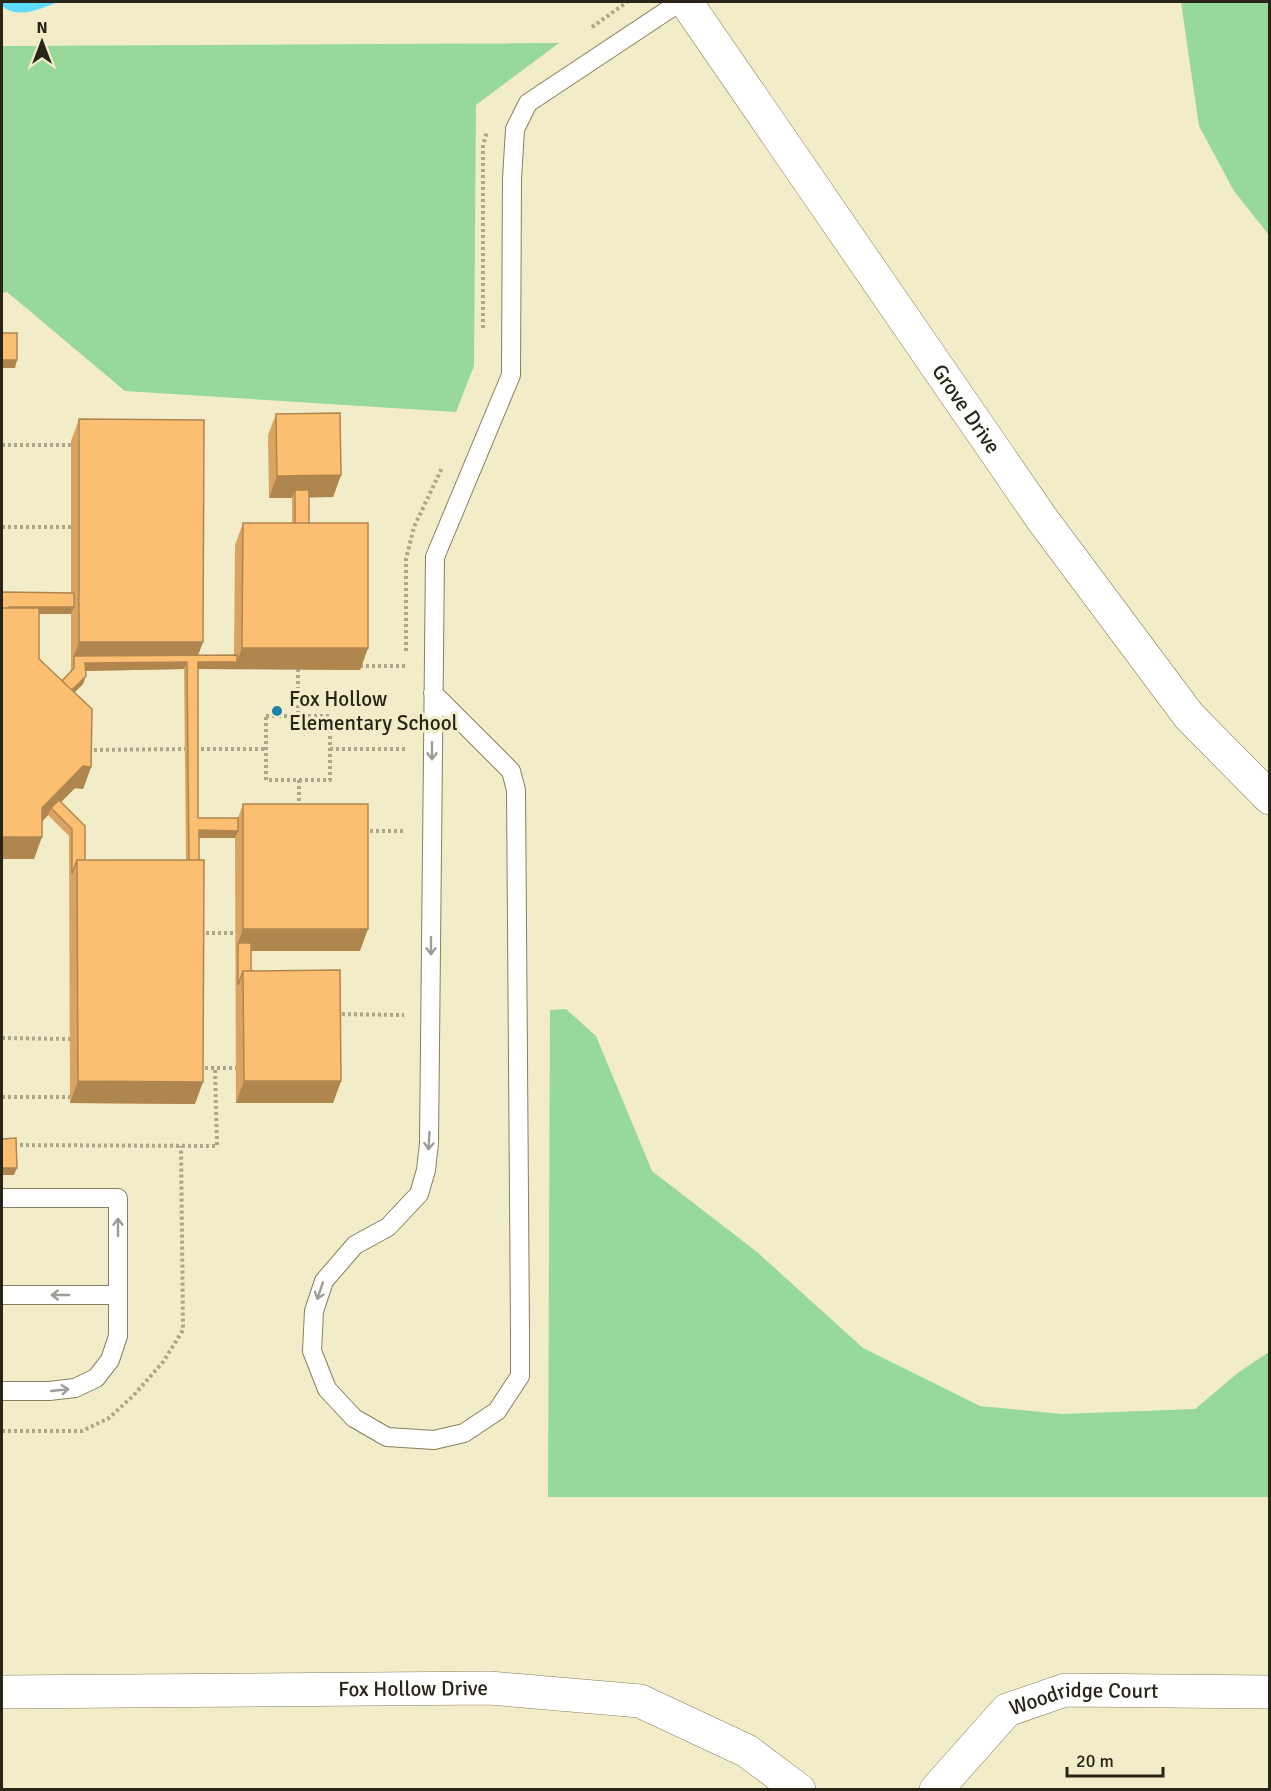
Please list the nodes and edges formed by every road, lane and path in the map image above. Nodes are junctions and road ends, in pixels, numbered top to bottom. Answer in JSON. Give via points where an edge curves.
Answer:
{"nodes":[{"id":1,"x":680,"y":2,"type":"edge"},
{"id":2,"x":686,"y":2,"type":"edge"},
{"id":3,"x":2,"y":445,"type":"edge"},
{"id":4,"x":71,"y":445,"type":"dead end"},
{"id":5,"x":2,"y":527,"type":"edge"},
{"id":6,"x":71,"y":527,"type":"dead end"},
{"id":7,"x":360,"y":666,"type":"edge"},
{"id":8,"x":406,"y":666,"type":"dead end"},
{"id":9,"x":298,"y":669,"type":"edge"},
{"id":10,"x":433,"y":693,"type":"junction"},
{"id":11,"x":298,"y":717,"type":"junction"},
{"id":12,"x":266,"y":748,"type":"junction"},
{"id":13,"x":330,"y":748,"type":"junction"},
{"id":14,"x":405,"y":748,"type":"dead end"},
{"id":15,"x":84,"y":750,"type":"edge"},
{"id":16,"x":299,"y":780,"type":"junction"},
{"id":17,"x":1269,"y":798,"type":"edge"},
{"id":18,"x":299,"y":814,"type":"edge"},
{"id":19,"x":360,"y":831,"type":"edge"},
{"id":20,"x":405,"y":831,"type":"dead end"},
{"id":21,"x":196,"y":933,"type":"edge"},
{"id":22,"x":235,"y":933,"type":"dead end"},
{"id":23,"x":332,"y":1014,"type":"edge"},
{"id":24,"x":404,"y":1015,"type":"dead end"},
{"id":25,"x":2,"y":1038,"type":"edge"},
{"id":26,"x":70,"y":1039,"type":"dead end"},
{"id":27,"x":195,"y":1068,"type":"edge"},
{"id":28,"x":215,"y":1068,"type":"junction"},
{"id":29,"x":236,"y":1068,"type":"dead end"},
{"id":30,"x":2,"y":1097,"type":"edge"},
{"id":31,"x":70,"y":1097,"type":"dead end"},
{"id":32,"x":2,"y":1145,"type":"edge"},
{"id":33,"x":2,"y":1198,"type":"edge"},
{"id":34,"x":2,"y":1295,"type":"edge"},
{"id":35,"x":118,"y":1295,"type":"junction"},
{"id":36,"x":2,"y":1391,"type":"edge"},
{"id":37,"x":2,"y":1692,"type":"edge"},
{"id":38,"x":1269,"y":1692,"type":"edge"},
{"id":39,"x":799,"y":1790,"type":"edge"},
{"id":40,"x":936,"y":1790,"type":"edge"}],
"edges":[{"from":1,"to":10,"type":"lane","via":[[528,103],[515,129],[511,375],[435,557]]},
{"from":2,"to":17,"type":"street","name":"Grove Drive","via":[[1042,519],[1189,717]]},
{"from":3,"to":4,"type":"path"},
{"from":5,"to":6,"type":"path"},
{"from":7,"to":8,"type":"path"},
{"from":9,"to":11,"type":"path"},
{"from":10,"to":10,"type":"lane","one_way":true,"via":[[426,1170],[418,1194],[404,1211],[388,1227],[355,1245],[324,1281],[314,1311],[312,1351],[327,1389],[354,1418],[387,1437],[434,1440],[464,1433],[497,1411],[520,1376],[520,1321],[516,790],[511,771]]},
{"from":11,"to":12,"type":"path","via":[[266,717]]},
{"from":11,"to":13,"type":"path","via":[[330,717]]},
{"from":12,"to":15,"type":"path"},
{"from":12,"to":16,"type":"path","via":[[266,780]]},
{"from":13,"to":14,"type":"path"},
{"from":13,"to":16,"type":"path","via":[[330,780]]},
{"from":16,"to":18,"type":"path"},
{"from":19,"to":20,"type":"path"},
{"from":21,"to":22,"type":"path"},
{"from":23,"to":24,"type":"path"},
{"from":25,"to":26,"type":"path"},
{"from":27,"to":28,"type":"path"},
{"from":28,"to":29,"type":"path"},
{"from":28,"to":32,"type":"path","via":[[217,1146]]},
{"from":30,"to":31,"type":"path"},
{"from":35,"to":33,"type":"lane","one_way":true,"via":[[118,1198]]},
{"from":35,"to":34,"type":"lane","one_way":true},
{"from":36,"to":35,"type":"lane","one_way":true,"via":[[75,1388],[96,1378],[110,1360],[118,1336]]},
{"from":37,"to":39,"type":"street","name":"Fox Hollow Drive","via":[[489,1688],[640,1701],[747,1751]]},
{"from":38,"to":40,"type":"street","name":"Woodridge Court","via":[[1065,1690],[1007,1710]]}]}
